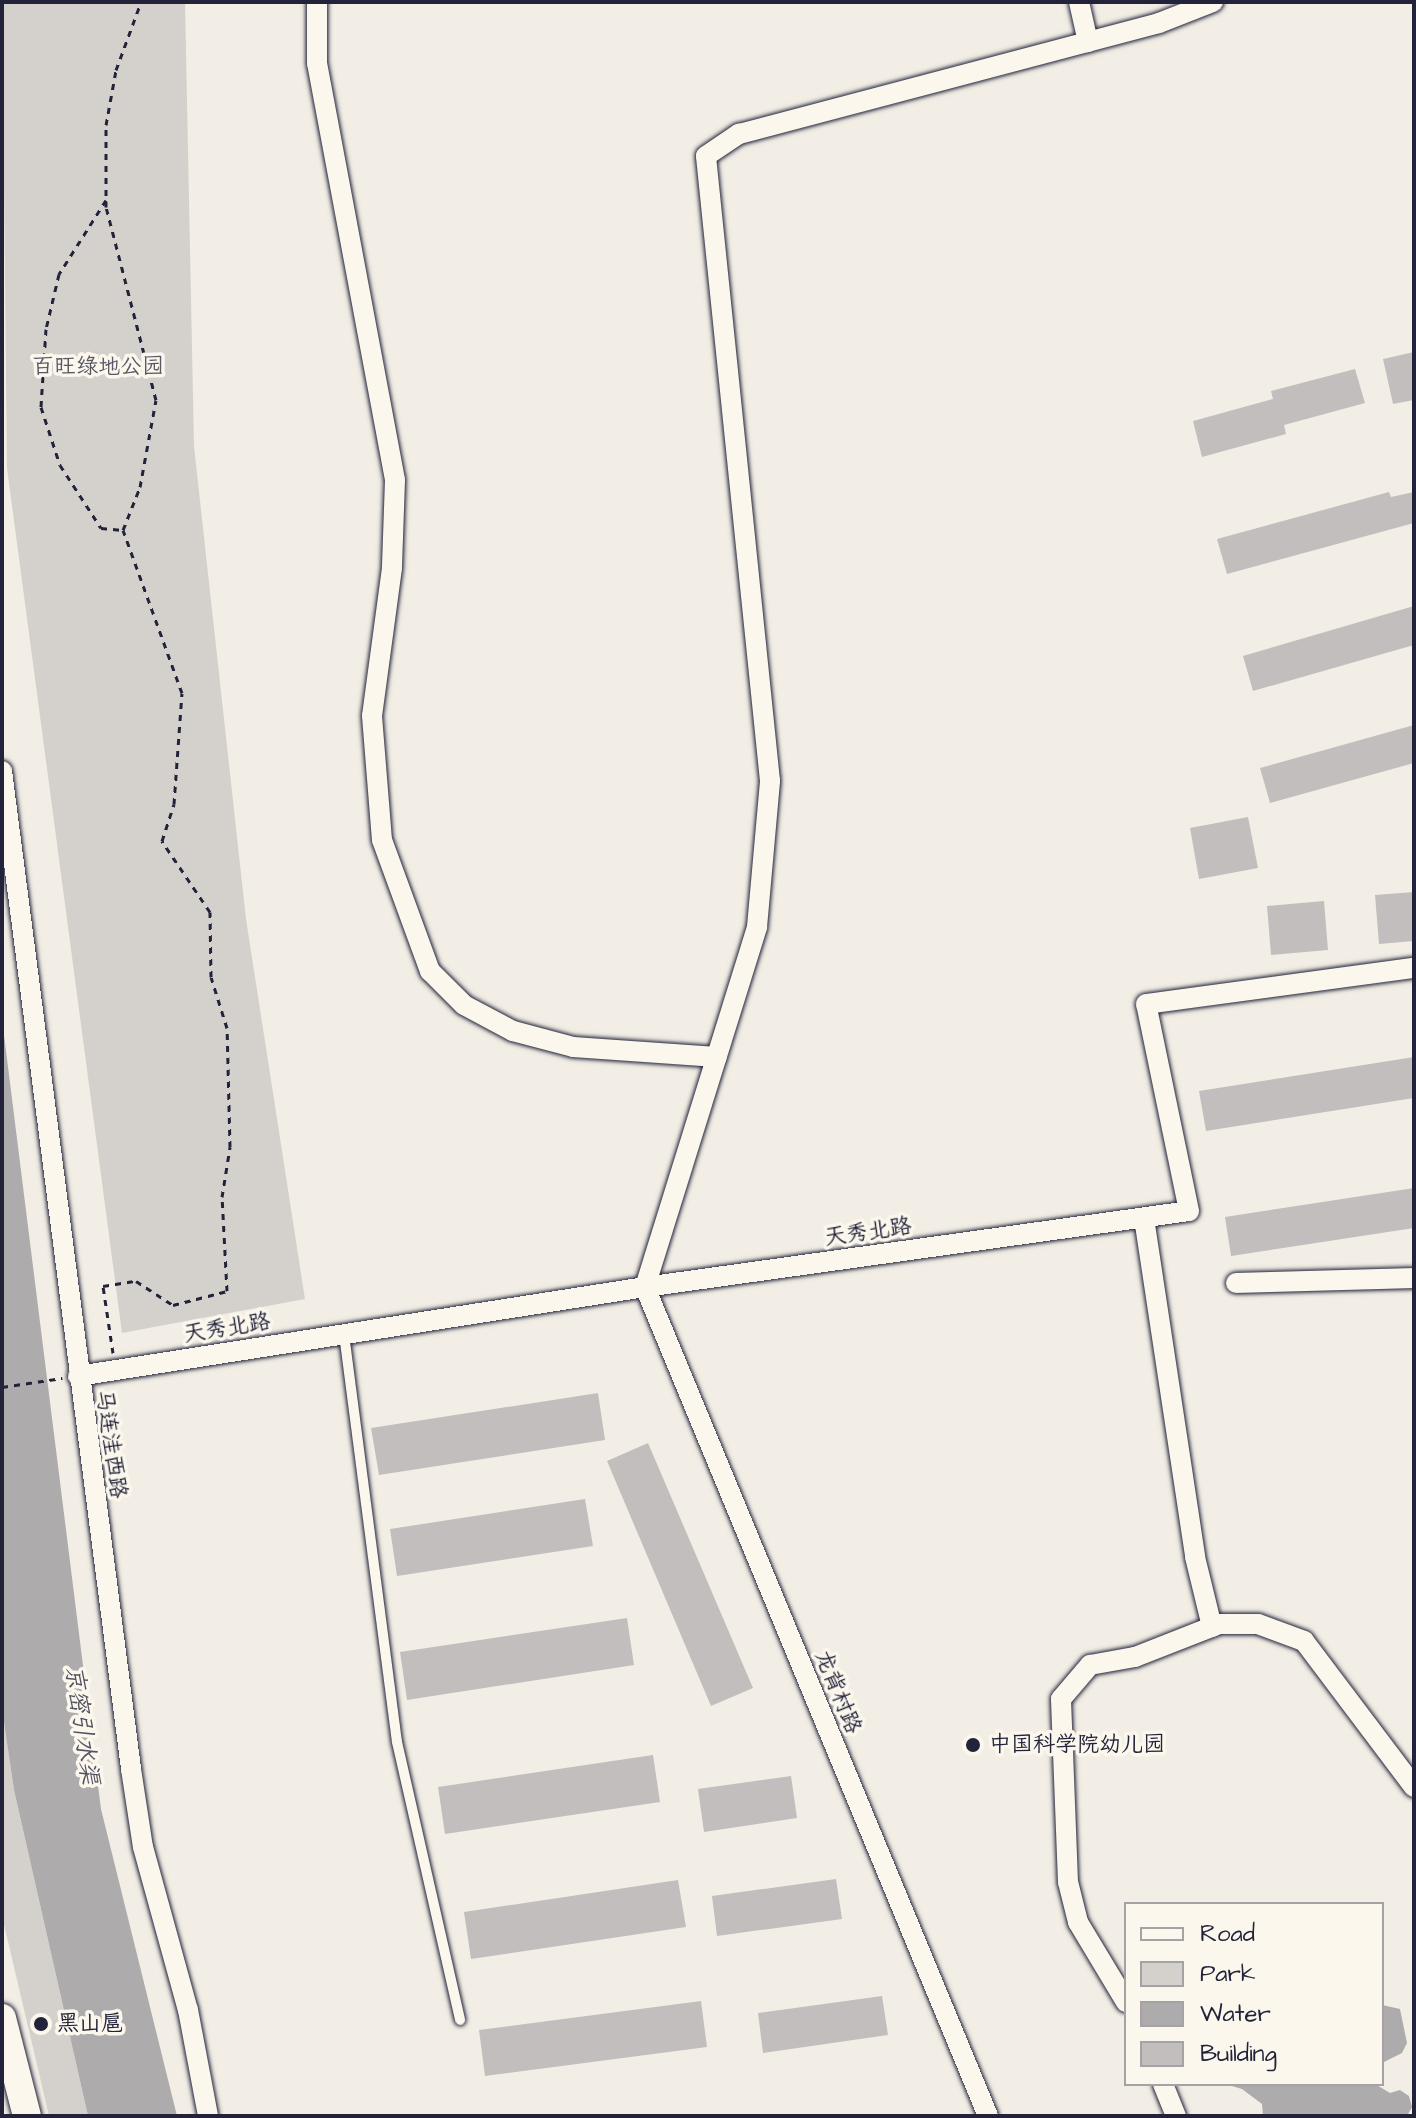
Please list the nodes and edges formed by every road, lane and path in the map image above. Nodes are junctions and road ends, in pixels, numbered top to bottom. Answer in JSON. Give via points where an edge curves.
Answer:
{"nodes":[{"id":1,"x":141,"y":2,"type":"edge"},
{"id":2,"x":317,"y":2,"type":"edge"},
{"id":3,"x":1079,"y":2,"type":"edge"},
{"id":4,"x":1213,"y":2,"type":"edge"},
{"id":5,"x":1088,"y":42,"type":"junction"},
{"id":6,"x":106,"y":200,"type":"junction"},
{"id":7,"x":123,"y":530,"type":"junction"},
{"id":8,"x":2,"y":771,"type":"edge"},
{"id":9,"x":1414,"y":968,"type":"edge"},
{"id":10,"x":717,"y":1057,"type":"junction"},
{"id":11,"x":1144,"y":1218,"type":"junction"},
{"id":12,"x":1414,"y":1278,"type":"edge"},
{"id":13,"x":1236,"y":1283,"type":"dead end"},
{"id":14,"x":645,"y":1287,"type":"junction"},
{"id":15,"x":344,"y":1334,"type":"junction"},
{"id":16,"x":115,"y":1370,"type":"junction"},
{"id":17,"x":78,"y":1376,"type":"junction"},
{"id":18,"x":2,"y":1387,"type":"edge"},
{"id":19,"x":1212,"y":1627,"type":"junction"},
{"id":20,"x":1414,"y":1787,"type":"edge"},
{"id":21,"x":1124,"y":1999,"type":"edge"},
{"id":22,"x":460,"y":2020,"type":"dead end"},
{"id":23,"x":5,"y":2032,"type":"edge"},
{"id":24,"x":1164,"y":2086,"type":"edge"},
{"id":25,"x":27,"y":2116,"type":"edge"},
{"id":26,"x":208,"y":2116,"type":"edge"},
{"id":27,"x":988,"y":2116,"type":"edge"},
{"id":28,"x":1176,"y":2116,"type":"edge"}],
"edges":[{"from":1,"to":6,"type":"path","via":[[116,70],[106,125]]},
{"from":2,"to":10,"type":"street","via":[[317,63],[395,480],[392,568],[372,716],[382,840],[430,971],[464,1005],[513,1031],[573,1047]]},
{"from":3,"to":5,"type":"street"},
{"from":4,"to":5,"type":"street"},
{"from":5,"to":10,"type":"street","via":[[739,134],[706,156],[770,781],[757,927]]},
{"from":6,"to":7,"type":"path","via":[[156,400],[140,487]]},
{"from":6,"to":7,"type":"path","via":[[59,274],[46,329],[41,407],[60,465],[101,528]]},
{"from":7,"to":16,"type":"path","via":[[182,693],[174,804],[162,841],[210,912],[211,977],[227,1028],[230,1147],[222,1197],[227,1291],[173,1305],[136,1281],[103,1286]]},
{"from":8,"to":17,"type":"street","name":"马连洼西路"},
{"from":9,"to":11,"type":"street","name":"天秀北路","via":[[1146,1004],[1189,1211]]},
{"from":10,"to":14,"type":"street"},
{"from":11,"to":14,"type":"street","name":"天秀北路"},
{"from":11,"to":19,"type":"street","via":[[1195,1557]]},
{"from":12,"to":13,"type":"street"},
{"from":14,"to":15,"type":"street","name":"天秀北路"},
{"from":14,"to":27,"type":"street","name":"龙背村路"},
{"from":15,"to":16,"type":"street","name":"天秀北路"},
{"from":15,"to":22,"type":"lane","via":[[397,1742]]},
{"from":16,"to":17,"type":"street","name":"天秀北路"},
{"from":17,"to":18,"type":"path"},
{"from":17,"to":26,"type":"street","name":"马连洼西路","via":[[143,1847],[188,2010]]},
{"from":19,"to":20,"type":"street","via":[[1258,1624],[1304,1641]]},
{"from":19,"to":21,"type":"street","via":[[1135,1657],[1090,1665],[1061,1699],[1068,1882],[1078,1922]]},
{"from":23,"to":25,"type":"main road"},
{"from":24,"to":28,"type":"street"}]}
